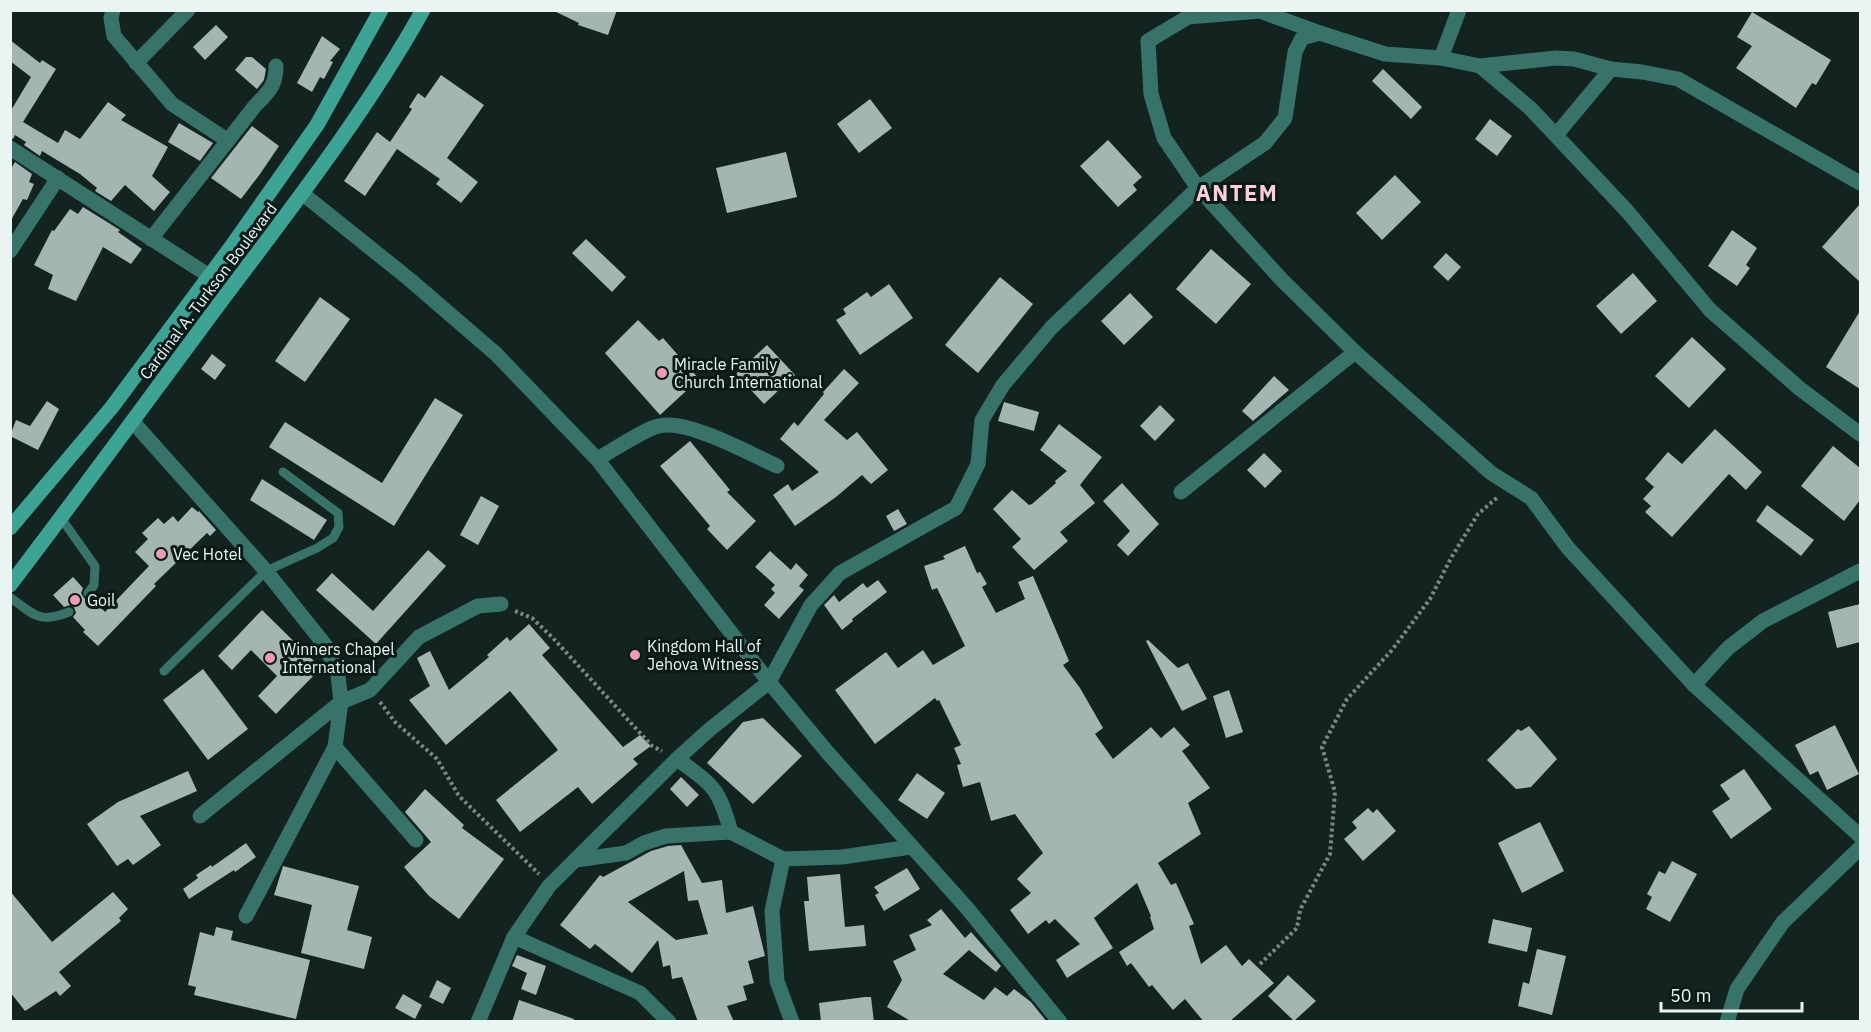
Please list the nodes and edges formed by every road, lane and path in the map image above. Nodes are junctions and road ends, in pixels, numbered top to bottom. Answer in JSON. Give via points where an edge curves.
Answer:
{"nodes":[{"id":1,"x":113,"y":10,"type":"edge"},
{"id":2,"x":188,"y":10,"type":"edge"},
{"id":3,"x":381,"y":10,"type":"edge"},
{"id":4,"x":423,"y":10,"type":"edge"},
{"id":5,"x":1459,"y":10,"type":"edge"},
{"id":6,"x":1320,"y":33,"type":"junction"},
{"id":7,"x":1441,"y":58,"type":"junction"},
{"id":8,"x":136,"y":63,"type":"junction"},
{"id":9,"x":276,"y":66,"type":"dead end"},
{"id":10,"x":1480,"y":66,"type":"junction"},
{"id":11,"x":1611,"y":69,"type":"junction"},
{"id":12,"x":1556,"y":135,"type":"junction"},
{"id":13,"x":227,"y":140,"type":"junction"},
{"id":14,"x":10,"y":148,"type":"edge"},
{"id":15,"x":58,"y":178,"type":"junction"},
{"id":16,"x":1860,"y":183,"type":"edge"},
{"id":17,"x":1198,"y":188,"type":"junction"},
{"id":18,"x":303,"y":194,"type":"junction"},
{"id":19,"x":151,"y":239,"type":"junction"},
{"id":20,"x":10,"y":251,"type":"edge"},
{"id":21,"x":224,"y":256,"type":"junction"},
{"id":22,"x":243,"y":272,"type":"junction"},
{"id":23,"x":208,"y":275,"type":"junction"},
{"id":24,"x":1355,"y":352,"type":"junction"},
{"id":25,"x":133,"y":422,"type":"junction"},
{"id":26,"x":1860,"y":434,"type":"edge"},
{"id":27,"x":597,"y":459,"type":"junction"},
{"id":28,"x":777,"y":466,"type":"dead end"},
{"id":29,"x":283,"y":472,"type":"dead end"},
{"id":30,"x":1511,"y":486,"type":"junction"},
{"id":31,"x":1181,"y":492,"type":"dead end"},
{"id":32,"x":61,"y":518,"type":"junction"},
{"id":33,"x":10,"y":528,"type":"edge"},
{"id":34,"x":266,"y":571,"type":"junction"},
{"id":35,"x":1860,"y":571,"type":"edge"},
{"id":36,"x":10,"y":585,"type":"edge"},
{"id":37,"x":88,"y":593,"type":"dead end"},
{"id":38,"x":10,"y":597,"type":"edge"},
{"id":39,"x":501,"y":604,"type":"joint"},
{"id":40,"x":69,"y":612,"type":"dead end"},
{"id":41,"x":164,"y":671,"type":"dead end"},
{"id":42,"x":770,"y":682,"type":"junction"},
{"id":43,"x":1694,"y":685,"type":"junction"},
{"id":44,"x":370,"y":690,"type":"junction"},
{"id":45,"x":341,"y":702,"type":"junction"},
{"id":46,"x":335,"y":747,"type":"junction"},
{"id":47,"x":677,"y":759,"type":"junction"},
{"id":48,"x":200,"y":816,"type":"dead end"},
{"id":49,"x":731,"y":832,"type":"junction"},
{"id":50,"x":1860,"y":836,"type":"edge"},
{"id":51,"x":416,"y":840,"type":"dead end"},
{"id":52,"x":911,"y":847,"type":"junction"},
{"id":53,"x":1860,"y":848,"type":"edge"},
{"id":54,"x":783,"y":859,"type":"junction"},
{"id":55,"x":576,"y":860,"type":"junction"},
{"id":56,"x":549,"y":886,"type":"junction"},
{"id":57,"x":246,"y":916,"type":"dead end"},
{"id":58,"x":514,"y":937,"type":"junction"},
{"id":59,"x":1260,"y":964,"type":"dead end"},
{"id":60,"x":477,"y":1022,"type":"edge"},
{"id":61,"x":669,"y":1022,"type":"edge"},
{"id":62,"x":792,"y":1022,"type":"edge"},
{"id":63,"x":1060,"y":1022,"type":"edge"},
{"id":64,"x":1727,"y":1022,"type":"edge"}],
"edges":[{"from":1,"to":8,"type":"street","via":[[114,36]]},
{"from":2,"to":8,"type":"street"},
{"from":3,"to":21,"type":"street","name":"Cardinal A. Turkson Boulevard","via":[[317,125]]},
{"from":4,"to":18,"type":"street","name":"Cardinal A. Turkson Boulevard"},
{"from":5,"to":7,"type":"street"},
{"from":6,"to":7,"type":"street","via":[[1385,54]]},
{"from":6,"to":17,"type":"street","via":[[1302,38],[1295,52],[1284,117],[1265,143]]},
{"from":6,"to":17,"type":"street","via":[[1260,11],[1188,17],[1148,41],[1151,94],[1164,138]]},
{"from":7,"to":10,"type":"street"},
{"from":8,"to":13,"type":"street","via":[[172,104]]},
{"from":9,"to":13,"type":"street","via":[[276,79],[270,90]]},
{"from":10,"to":11,"type":"street","via":[[1556,58]]},
{"from":10,"to":12,"type":"street"},
{"from":11,"to":12,"type":"street"},
{"from":11,"to":16,"type":"street","via":[[1678,79]]},
{"from":12,"to":26,"type":"street","via":[[1627,211],[1710,310],[1799,388]]},
{"from":13,"to":19,"type":"street"},
{"from":14,"to":15,"type":"street"},
{"from":15,"to":19,"type":"street"},
{"from":15,"to":20,"type":"street"},
{"from":17,"to":24,"type":"street"},
{"from":17,"to":42,"type":"street","via":[[1051,328],[1003,385],[982,420],[978,464],[956,508],[840,573],[810,605]]},
{"from":18,"to":22,"type":"street","name":"Cardinal A. Turkson Boulevard"},
{"from":18,"to":27,"type":"street","via":[[496,354]]},
{"from":19,"to":23,"type":"street"},
{"from":21,"to":22,"type":"street"},
{"from":21,"to":23,"type":"street","name":"Cardinal A. Turkson Boulevard"},
{"from":22,"to":25,"type":"street","name":"Cardinal A. Turkson Boulevard"},
{"from":23,"to":33,"type":"street","name":"Cardinal A. Turkson Boulevard","via":[[112,407]]},
{"from":24,"to":30,"type":"street","via":[[1491,473]]},
{"from":24,"to":31,"type":"street"},
{"from":25,"to":32,"type":"street","name":"Cardinal A. Turkson Boulevard"},
{"from":25,"to":34,"type":"street"},
{"from":27,"to":28,"type":"street","via":[[658,426],[673,425],[696,430]]},
{"from":27,"to":42,"type":"street"},
{"from":29,"to":34,"type":"lane","via":[[338,513],[339,527],[333,538]]},
{"from":30,"to":43,"type":"street","via":[[1531,498],[1568,548]]},
{"from":30,"to":59,"type":"path","via":[[1478,514],[1430,599],[1392,650],[1347,699],[1322,747],[1335,792],[1330,854],[1300,910],[1297,928]]},
{"from":32,"to":36,"type":"street","name":"Cardinal A. Turkson Boulevard"},
{"from":32,"to":37,"type":"lane","via":[[95,566],[94,585]]},
{"from":34,"to":41,"type":"lane"},
{"from":34,"to":45,"type":"street","via":[[325,645],[338,675]]},
{"from":35,"to":43,"type":"street","via":[[1763,621],[1728,648]]},
{"from":38,"to":40,"type":"lane","via":[[37,616],[52,619]]},
{"from":39,"to":44,"type":"street","via":[[477,606],[419,637]]},
{"from":39,"to":47,"type":"path","via":[[532,618],[652,746]]},
{"from":42,"to":47,"type":"street"},
{"from":42,"to":52,"type":"street"},
{"from":43,"to":50,"type":"street"},
{"from":44,"to":45,"type":"street"},
{"from":44,"to":56,"type":"path","via":[[395,722],[437,759],[459,796]]},
{"from":45,"to":46,"type":"street"},
{"from":45,"to":48,"type":"street"},
{"from":46,"to":51,"type":"street"},
{"from":46,"to":57,"type":"street"},
{"from":47,"to":49,"type":"street","via":[[716,791]]},
{"from":47,"to":55,"type":"street"},
{"from":49,"to":54,"type":"street"},
{"from":49,"to":55,"type":"street","via":[[666,836],[626,853]]},
{"from":52,"to":54,"type":"street","via":[[842,858]]},
{"from":52,"to":63,"type":"street","via":[[967,908]]},
{"from":53,"to":64,"type":"street","via":[[1783,922],[1737,989]]},
{"from":54,"to":62,"type":"street","via":[[772,911],[777,981]]},
{"from":55,"to":56,"type":"street"},
{"from":56,"to":58,"type":"street"},
{"from":58,"to":60,"type":"street"},
{"from":58,"to":61,"type":"street","via":[[640,993]]}]}
